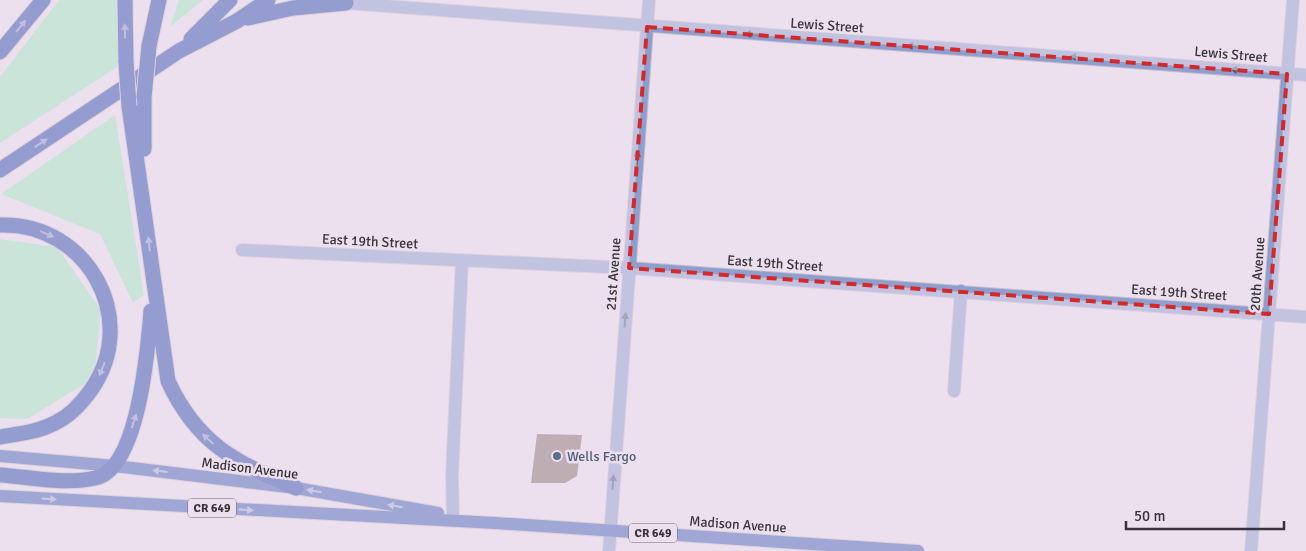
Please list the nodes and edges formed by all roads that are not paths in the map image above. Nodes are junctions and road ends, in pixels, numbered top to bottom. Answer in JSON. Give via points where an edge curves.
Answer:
{"nodes":[{"id":1,"x":43,"y":0,"type":"edge"},
{"id":2,"x":125,"y":0,"type":"edge"},
{"id":3,"x":159,"y":0,"type":"edge"},
{"id":4,"x":230,"y":0,"type":"edge"},
{"id":5,"x":268,"y":0,"type":"edge"},
{"id":6,"x":649,"y":0,"type":"edge"},
{"id":7,"x":1293,"y":0,"type":"edge"},
{"id":8,"x":344,"y":1,"type":"edge"},
{"id":9,"x":237,"y":21,"type":"junction"},
{"id":10,"x":647,"y":27,"type":"junction"},
{"id":11,"x":179,"y":51,"type":"junction"},
{"id":12,"x":0,"y":52,"type":"edge"},
{"id":13,"x":1287,"y":74,"type":"junction"},
{"id":14,"x":1306,"y":75,"type":"edge"},
{"id":15,"x":0,"y":170,"type":"edge"},
{"id":16,"x":144,"y":198,"type":"junction"},
{"id":17,"x":0,"y":225,"type":"edge"},
{"id":18,"x":242,"y":250,"type":"dead end"},
{"id":19,"x":462,"y":260,"type":"junction"},
{"id":20,"x":629,"y":268,"type":"junction"},
{"id":21,"x":154,"y":290,"type":"junction"},
{"id":22,"x":961,"y":291,"type":"junction"},
{"id":23,"x":1269,"y":314,"type":"junction"},
{"id":24,"x":1306,"y":317,"type":"edge"},
{"id":25,"x":954,"y":391,"type":"dead end"},
{"id":26,"x":0,"y":437,"type":"edge"},
{"id":27,"x":0,"y":456,"type":"edge"},
{"id":28,"x":114,"y":466,"type":"junction"},
{"id":29,"x":0,"y":474,"type":"edge"},
{"id":30,"x":296,"y":488,"type":"junction"},
{"id":31,"x":0,"y":496,"type":"edge"},
{"id":32,"x":453,"y":516,"type":"junction"},
{"id":33,"x":495,"y":523,"type":"junction"},
{"id":34,"x":609,"y":530,"type":"junction"},
{"id":35,"x":609,"y":551,"type":"edge"},
{"id":36,"x":918,"y":551,"type":"edge"},
{"id":37,"x":1251,"y":551,"type":"edge"}],
"edges":[{"from":12,"to":1,"type":"highway","one_way":true},
{"from":16,"to":2,"type":"highway","one_way":true,"bridge":true,"via":[[129,106]]},
{"from":3,"to":16,"type":"highway","bridge":true,"via":[[149,46],[144,97]]},
{"from":4,"to":11,"type":"highway"},
{"from":5,"to":9,"type":"highway"},
{"from":6,"to":10,"type":"street","name":"21st Avenue"},
{"from":7,"to":13,"type":"street","name":"20th Avenue"},
{"from":8,"to":9,"type":"highway"},
{"from":8,"to":10,"type":"street","name":"Lewis Street"},
{"from":9,"to":11,"type":"highway"},
{"from":13,"to":10,"type":"street","name":"Lewis Street","one_way":true},
{"from":20,"to":10,"type":"street","name":"21st Avenue","one_way":true},
{"from":15,"to":11,"type":"highway","one_way":true},
{"from":13,"to":14,"type":"street","name":"Lewis Street"},
{"from":13,"to":23,"type":"street","name":"20th Avenue"},
{"from":21,"to":16,"type":"highway","one_way":true},
{"from":17,"to":26,"type":"highway","one_way":true,"via":[[44,232],[62,240],[79,254],[101,287],[111,323],[107,358],[99,379],[84,400],[55,424]]},
{"from":18,"to":19,"type":"street","name":"East 19th Street"},
{"from":19,"to":20,"type":"street","name":"East 19th Street"},
{"from":19,"to":32,"type":"street"},
{"from":20,"to":22,"type":"street","name":"East 19th Street"},
{"from":34,"to":20,"type":"street","name":"21st Avenue","one_way":true},
{"from":28,"to":21,"type":"highway","one_way":true,"via":[[124,450],[138,408]]},
{"from":30,"to":21,"type":"highway","one_way":true,"via":[[258,472],[223,451],[207,439],[180,407],[168,381]]},
{"from":22,"to":23,"type":"street","name":"East 19th Street"},
{"from":22,"to":25,"type":"street"},
{"from":23,"to":24,"type":"street","name":"East 19th Street"},
{"from":23,"to":37,"type":"street","name":"20th Avenue"},
{"from":27,"to":28,"type":"main road","name":"Madison Avenue","number":"CR 649"},
{"from":28,"to":29,"type":"highway","via":[[98,478],[79,480]]},
{"from":30,"to":28,"type":"main road","name":"Madison Avenue","number":"CR 649","one_way":true},
{"from":32,"to":30,"type":"main road","name":"Madison Avenue","number":"CR 649","one_way":true},
{"from":31,"to":33,"type":"main road","name":"Madison Avenue","number":"CR 649","one_way":true},
{"from":32,"to":33,"type":"main road","name":"Madison Avenue","number":"CR 649"},
{"from":33,"to":34,"type":"main road","name":"Madison Avenue","number":"CR 649"},
{"from":34,"to":35,"type":"street","name":"21st Avenue"},
{"from":34,"to":36,"type":"main road","name":"Madison Avenue","number":"CR 649"}]}
